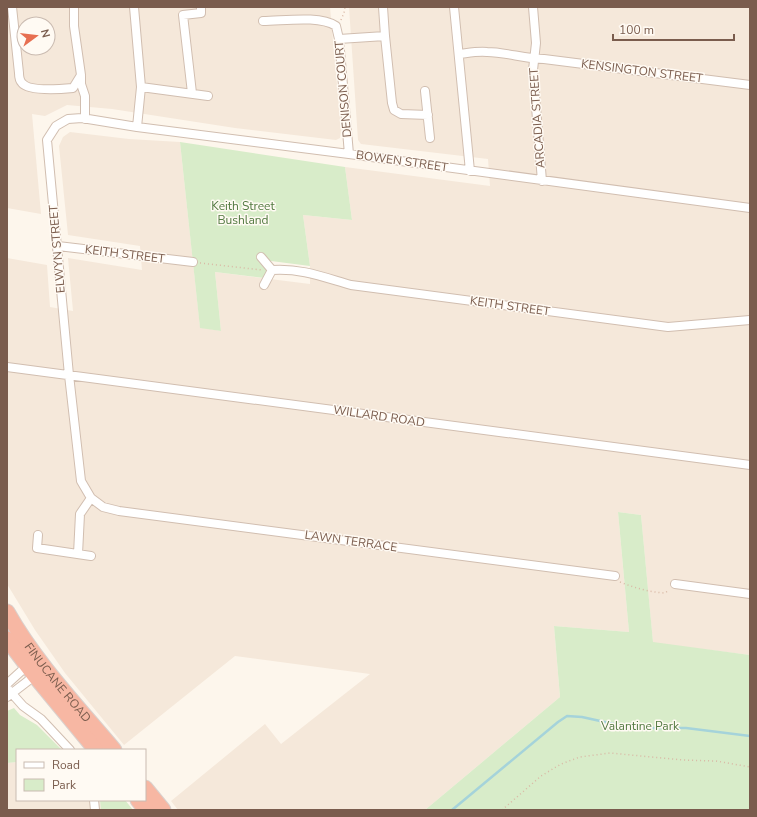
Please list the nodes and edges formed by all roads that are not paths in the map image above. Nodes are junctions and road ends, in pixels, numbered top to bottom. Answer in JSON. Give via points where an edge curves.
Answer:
{"nodes":[{"id":1,"x":12,"y":7,"type":"edge"},
{"id":2,"x":74,"y":7,"type":"edge"},
{"id":3,"x":134,"y":7,"type":"edge"},
{"id":4,"x":201,"y":7,"type":"edge"},
{"id":5,"x":383,"y":7,"type":"edge"},
{"id":6,"x":454,"y":7,"type":"edge"},
{"id":7,"x":533,"y":7,"type":"edge"},
{"id":8,"x":263,"y":21,"type":"dead end"},
{"id":9,"x":385,"y":36,"type":"junction"},
{"id":10,"x":339,"y":39,"type":"junction"},
{"id":11,"x":459,"y":54,"type":"junction"},
{"id":12,"x":534,"y":59,"type":"junction"},
{"id":13,"x":81,"y":75,"type":"junction"},
{"id":14,"x":750,"y":85,"type":"edge"},
{"id":15,"x":141,"y":87,"type":"junction"},
{"id":16,"x":73,"y":88,"type":"junction"},
{"id":17,"x":425,"y":91,"type":"dead end"},
{"id":18,"x":192,"y":94,"type":"junction"},
{"id":19,"x":208,"y":96,"type":"dead end"},
{"id":20,"x":428,"y":116,"type":"junction"},
{"id":21,"x":84,"y":119,"type":"junction"},
{"id":22,"x":56,"y":126,"type":"joint"},
{"id":23,"x":137,"y":128,"type":"junction"},
{"id":24,"x":430,"y":138,"type":"dead end"},
{"id":25,"x":349,"y":154,"type":"junction"},
{"id":26,"x":470,"y":171,"type":"junction"},
{"id":27,"x":542,"y":181,"type":"junction"},
{"id":28,"x":750,"y":208,"type":"edge"},
{"id":29,"x":58,"y":246,"type":"junction"},
{"id":30,"x":261,"y":257,"type":"dead end"},
{"id":31,"x":193,"y":262,"type":"road end"},
{"id":32,"x":272,"y":270,"type":"junction"},
{"id":33,"x":264,"y":285,"type":"dead end"},
{"id":34,"x":750,"y":320,"type":"edge"},
{"id":35,"x":7,"y":367,"type":"edge"},
{"id":36,"x":69,"y":375,"type":"junction"},
{"id":37,"x":750,"y":465,"type":"edge"},
{"id":38,"x":91,"y":498,"type":"junction"},
{"id":39,"x":38,"y":536,"type":"dead end"},
{"id":40,"x":78,"y":554,"type":"junction"},
{"id":41,"x":91,"y":556,"type":"dead end"},
{"id":42,"x":615,"y":576,"type":"road end"},
{"id":43,"x":675,"y":584,"type":"road end"},
{"id":44,"x":750,"y":594,"type":"edge"},
{"id":45,"x":7,"y":612,"type":"edge"},
{"id":46,"x":7,"y":638,"type":"edge"},
{"id":47,"x":36,"y":667,"type":"junction"},
{"id":48,"x":7,"y":684,"type":"edge"},
{"id":49,"x":9,"y":693,"type":"edge"},
{"id":50,"x":69,"y":749,"type":"edge"},
{"id":51,"x":95,"y":749,"type":"edge"},
{"id":52,"x":113,"y":749,"type":"edge"},
{"id":53,"x":146,"y":789,"type":"edge"},
{"id":54,"x":139,"y":801,"type":"edge"},
{"id":55,"x":146,"y":810,"type":"edge"},
{"id":56,"x":163,"y":810,"type":"edge"}],
"edges":[{"from":1,"to":16,"type":"street","via":[[21,82],[28,88]]},
{"from":2,"to":13,"type":"street"},
{"from":3,"to":15,"type":"street"},
{"from":4,"to":18,"type":"street","via":[[201,12],[182,15]]},
{"from":5,"to":9,"type":"street"},
{"from":6,"to":11,"type":"street"},
{"from":7,"to":12,"type":"street","name":"ARCADIA STREET","via":[[536,43]]},
{"from":8,"to":10,"type":"street","name":"DENISON COURT","via":[[316,20],[332,23],[336,26]]},
{"from":9,"to":10,"type":"street"},
{"from":9,"to":20,"type":"street","via":[[394,110],[400,114]]},
{"from":10,"to":25,"type":"street","name":"DENISON COURT"},
{"from":11,"to":12,"type":"street","name":"KENSINGTON STREET","via":[[497,53]]},
{"from":11,"to":26,"type":"street"},
{"from":12,"to":14,"type":"street","name":"KENSINGTON STREET"},
{"from":12,"to":27,"type":"street","name":"ARCADIA STREET"},
{"from":13,"to":16,"type":"street"},
{"from":13,"to":21,"type":"street","via":[[85,96]]},
{"from":15,"to":18,"type":"street"},
{"from":15,"to":23,"type":"street"},
{"from":16,"to":21,"type":"street","via":[[81,95]]},
{"from":17,"to":20,"type":"street"},
{"from":18,"to":19,"type":"street"},
{"from":20,"to":24,"type":"street"},
{"from":21,"to":22,"type":"street","name":"BOWEN STREET","via":[[68,120]]},
{"from":21,"to":23,"type":"street","name":"BOWEN STREET"},
{"from":22,"to":29,"type":"street","name":"ELWYN STREET","via":[[47,140]]},
{"from":23,"to":25,"type":"street","name":"BOWEN STREET"},
{"from":25,"to":26,"type":"street","name":"BOWEN STREET"},
{"from":26,"to":27,"type":"street","name":"BOWEN STREET"},
{"from":27,"to":28,"type":"street","name":"BOWEN STREET"},
{"from":29,"to":31,"type":"street","name":"KEITH STREET"},
{"from":29,"to":36,"type":"street","name":"ELWYN STREET"},
{"from":30,"to":32,"type":"street"},
{"from":32,"to":33,"type":"street"},
{"from":32,"to":34,"type":"street","name":"KEITH STREET","via":[[302,271],[351,285],[668,327]]},
{"from":35,"to":36,"type":"street","name":"WILLARD ROAD"},
{"from":36,"to":37,"type":"street","name":"WILLARD ROAD"},
{"from":36,"to":38,"type":"street","name":"ELWYN STREET","via":[[81,481]]},
{"from":38,"to":40,"type":"street","via":[[80,514]]},
{"from":38,"to":42,"type":"street","name":"LAWN TERRACE","via":[[103,507],[119,511]]},
{"from":39,"to":40,"type":"street","via":[[38,548]]},
{"from":40,"to":41,"type":"street"},
{"from":43,"to":44,"type":"street"},
{"from":45,"to":47,"type":"highway","name":"FINUCANE ROAD"},
{"from":46,"to":47,"type":"highway","name":"FINUCANE ROAD"},
{"from":47,"to":48,"type":"street"},
{"from":47,"to":49,"type":"street"},
{"from":47,"to":51,"type":"highway","name":"FINUCANE ROAD"},
{"from":47,"to":52,"type":"highway","name":"FINUCANE ROAD"},
{"from":49,"to":50,"type":"street","via":[[41,719]]},
{"from":53,"to":56,"type":"highway"},
{"from":54,"to":55,"type":"highway"}]}
